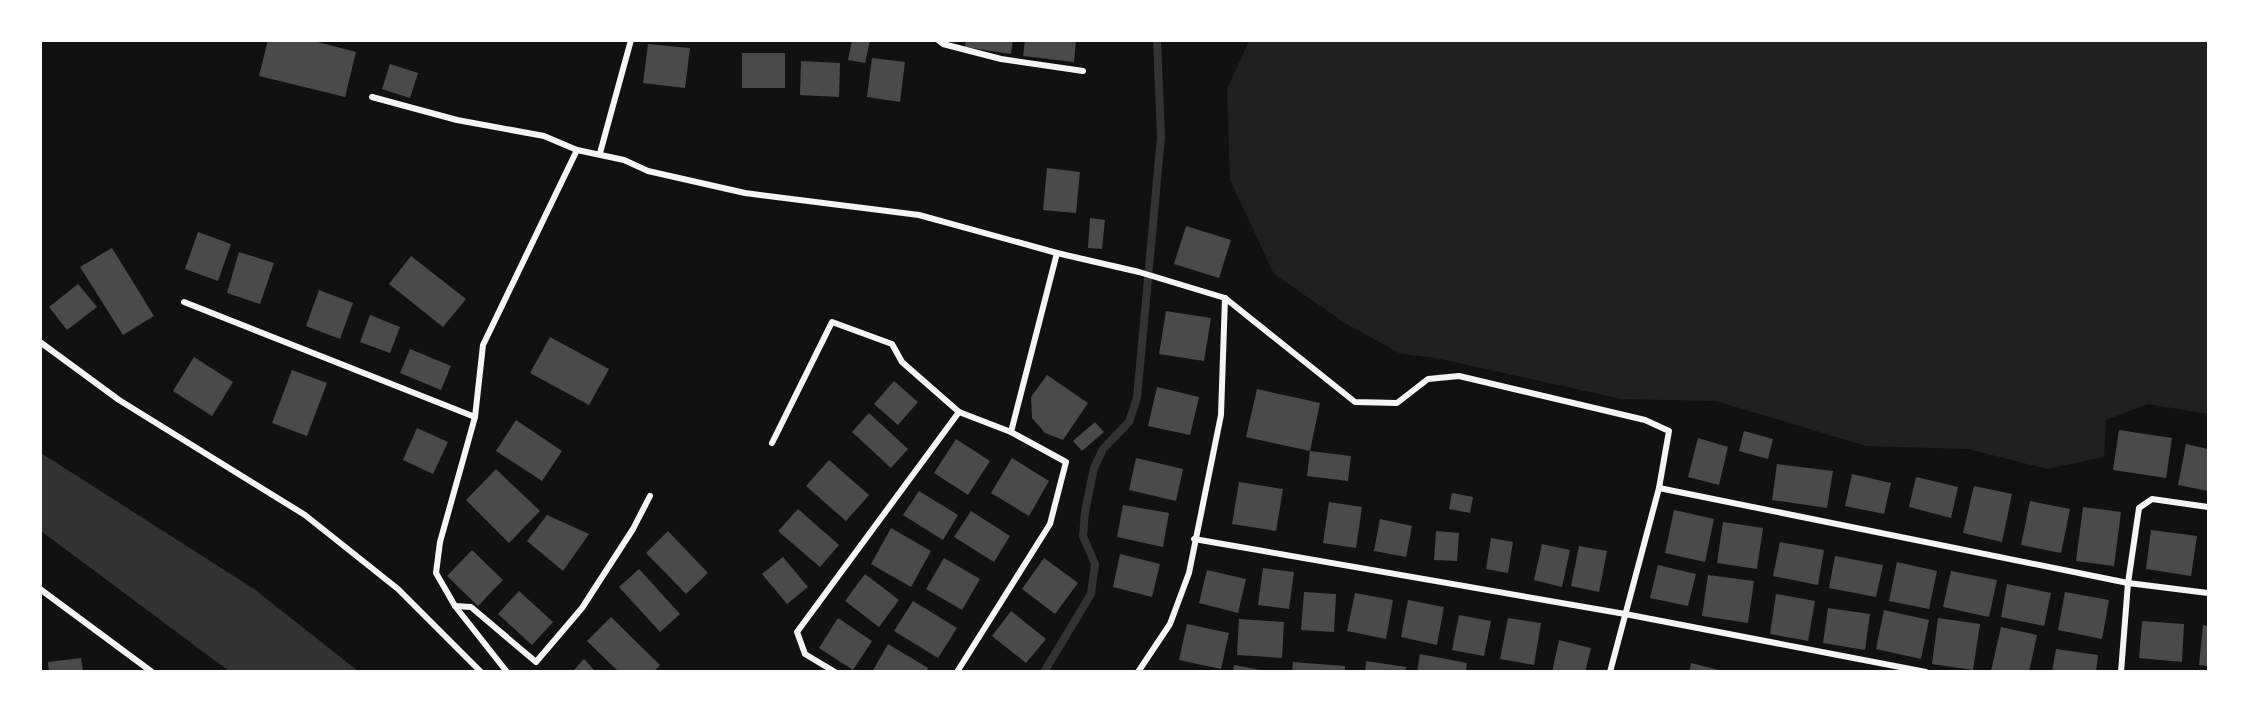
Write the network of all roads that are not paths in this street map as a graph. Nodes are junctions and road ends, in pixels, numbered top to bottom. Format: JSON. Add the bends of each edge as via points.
{"nodes":[{"id":1,"x":631,"y":40,"type":"edge"},
{"id":2,"x":942,"y":42,"type":"edge"},
{"id":3,"x":1083,"y":71,"type":"dead end"},
{"id":4,"x":372,"y":97,"type":"dead end"},
{"id":5,"x":577,"y":150,"type":"junction"},
{"id":6,"x":600,"y":153,"type":"junction"},
{"id":7,"x":1057,"y":253,"type":"junction"},
{"id":8,"x":1225,"y":298,"type":"junction"},
{"id":9,"x":184,"y":302,"type":"dead end"},
{"id":10,"x":40,"y":342,"type":"edge"},
{"id":11,"x":959,"y":412,"type":"junction"},
{"id":12,"x":475,"y":417,"type":"junction"},
{"id":13,"x":1011,"y":432,"type":"junction"},
{"id":14,"x":772,"y":443,"type":"dead end"},
{"id":15,"x":1659,"y":488,"type":"junction"},
{"id":16,"x":650,"y":496,"type":"dead end"},
{"id":17,"x":2208,"y":507,"type":"edge"},
{"id":18,"x":1194,"y":539,"type":"junction"},
{"id":19,"x":2128,"y":583,"type":"junction"},
{"id":20,"x":40,"y":589,"type":"edge"},
{"id":21,"x":2208,"y":593,"type":"edge"},
{"id":22,"x":455,"y":606,"type":"junction"},
{"id":23,"x":1625,"y":614,"type":"junction"},
{"id":24,"x":152,"y":672,"type":"edge"},
{"id":25,"x":481,"y":672,"type":"edge"},
{"id":26,"x":507,"y":672,"type":"edge"},
{"id":27,"x":835,"y":672,"type":"edge"},
{"id":28,"x":957,"y":672,"type":"edge"},
{"id":29,"x":1138,"y":672,"type":"edge"},
{"id":30,"x":1610,"y":672,"type":"edge"},
{"id":31,"x":1926,"y":672,"type":"edge"},
{"id":32,"x":2121,"y":672,"type":"edge"}],
"edges":[{"from":1,"to":6,"type":"street"},
{"from":2,"to":3,"type":"street","via":[[1001,59]]},
{"from":4,"to":5,"type":"street","via":[[457,120],[544,136]]},
{"from":5,"to":6,"type":"street"},
{"from":5,"to":12,"type":"street","via":[[483,345]]},
{"from":6,"to":7,"type":"street","via":[[648,171],[745,193],[919,215]]},
{"from":7,"to":8,"type":"street"},
{"from":7,"to":13,"type":"street"},
{"from":8,"to":15,"type":"street","via":[[1355,402],[1397,403],[1428,379],[1459,376],[1645,420],[1669,431]]},
{"from":8,"to":18,"type":"street","via":[[1221,415]]},
{"from":9,"to":12,"type":"street"},
{"from":10,"to":25,"type":"street","via":[[118,400],[305,515],[398,589]]},
{"from":11,"to":13,"type":"street"},
{"from":11,"to":14,"type":"street","via":[[902,362],[892,345],[832,322]]},
{"from":11,"to":27,"type":"street","via":[[797,632],[805,654]]},
{"from":12,"to":22,"type":"street","via":[[440,542],[436,573]]},
{"from":13,"to":28,"type":"street","via":[[1066,462],[1050,524]]},
{"from":15,"to":19,"type":"street"},
{"from":15,"to":23,"type":"street"},
{"from":16,"to":22,"type":"street","via":[[582,608],[536,662],[471,607]]},
{"from":17,"to":19,"type":"street","via":[[2152,499],[2139,508]]},
{"from":18,"to":23,"type":"street"},
{"from":18,"to":29,"type":"street","via":[[1189,573],[1170,624]]},
{"from":19,"to":21,"type":"street"},
{"from":19,"to":32,"type":"street"},
{"from":20,"to":24,"type":"street"},
{"from":22,"to":26,"type":"street"},
{"from":23,"to":30,"type":"street"},
{"from":23,"to":31,"type":"street"}]}
